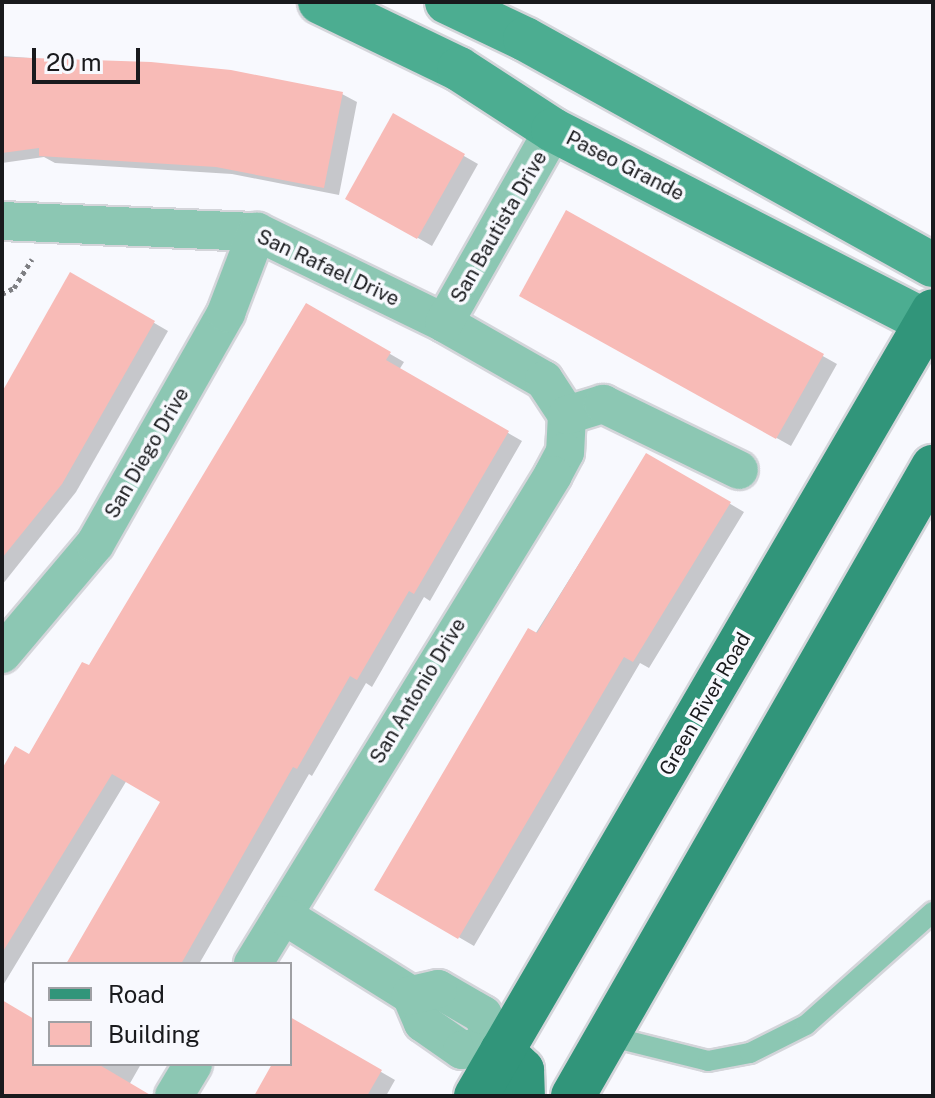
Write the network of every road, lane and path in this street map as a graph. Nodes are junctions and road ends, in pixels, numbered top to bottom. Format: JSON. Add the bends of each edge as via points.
{"nodes":[{"id":1,"x":320,"y":2,"type":"edge"},
{"id":2,"x":447,"y":2,"type":"edge"},
{"id":3,"x":553,"y":130,"type":"junction"},
{"id":4,"x":2,"y":221,"type":"edge"},
{"id":5,"x":257,"y":232,"type":"junction"},
{"id":6,"x":38,"y":250,"type":"dead end"},
{"id":7,"x":933,"y":265,"type":"edge"},
{"id":8,"x":2,"y":294,"type":"edge"},
{"id":9,"x":930,"y":319,"type":"edge"},
{"id":10,"x":444,"y":323,"type":"junction"},
{"id":11,"x":567,"y":415,"type":"junction"},
{"id":12,"x":933,"y":467,"type":"edge"},
{"id":13,"x":739,"y":470,"type":"dead end"},
{"id":14,"x":2,"y":654,"type":"edge"},
{"id":15,"x":933,"y":912,"type":"edge"},
{"id":16,"x":283,"y":915,"type":"junction"},
{"id":17,"x":254,"y":962,"type":"edge"},
{"id":18,"x":608,"y":1036,"type":"junction"},
{"id":19,"x":498,"y":1048,"type":"junction"},
{"id":20,"x":192,"y":1066,"type":"edge"},
{"id":21,"x":174,"y":1096,"type":"edge"},
{"id":22,"x":476,"y":1096,"type":"edge"},
{"id":23,"x":523,"y":1096,"type":"edge"},
{"id":24,"x":573,"y":1096,"type":"edge"}],
"edges":[{"from":1,"to":3,"type":"main road","name":"Paseo Grande","via":[[459,69]]},
{"from":2,"to":7,"type":"main road","via":[[525,39]]},
{"from":3,"to":9,"type":"main road","name":"Paseo Grande"},
{"from":3,"to":10,"type":"street","name":"San Bautista Drive"},
{"from":4,"to":5,"type":"street","name":"San Rafael Drive"},
{"from":5,"to":10,"type":"street","name":"San Rafael Drive"},
{"from":5,"to":14,"type":"street","name":"San Diego Drive","via":[[226,313],[95,544]]},
{"from":6,"to":8,"type":"path","via":[[14,288]]},
{"from":9,"to":19,"type":"main road","name":"Green River Road"},
{"from":10,"to":11,"type":"street","name":"San Rafael Drive","via":[[544,380]]},
{"from":11,"to":13,"type":"street","via":[[603,404]]},
{"from":11,"to":16,"type":"street","name":"San Antonio Drive","via":[[565,452],[553,475]]},
{"from":12,"to":18,"type":"main road"},
{"from":15,"to":18,"type":"lane","via":[[806,1025],[750,1053],[708,1061]]},
{"from":16,"to":17,"type":"street","name":"San Antonio Drive"},
{"from":16,"to":19,"type":"street","via":[[411,995],[438,989],[483,1015]]},
{"from":18,"to":24,"type":"main road"},
{"from":19,"to":22,"type":"main road","name":"Green River Road"},
{"from":19,"to":23,"type":"main road","via":[[522,1070]]},
{"from":20,"to":21,"type":"street"}]}
